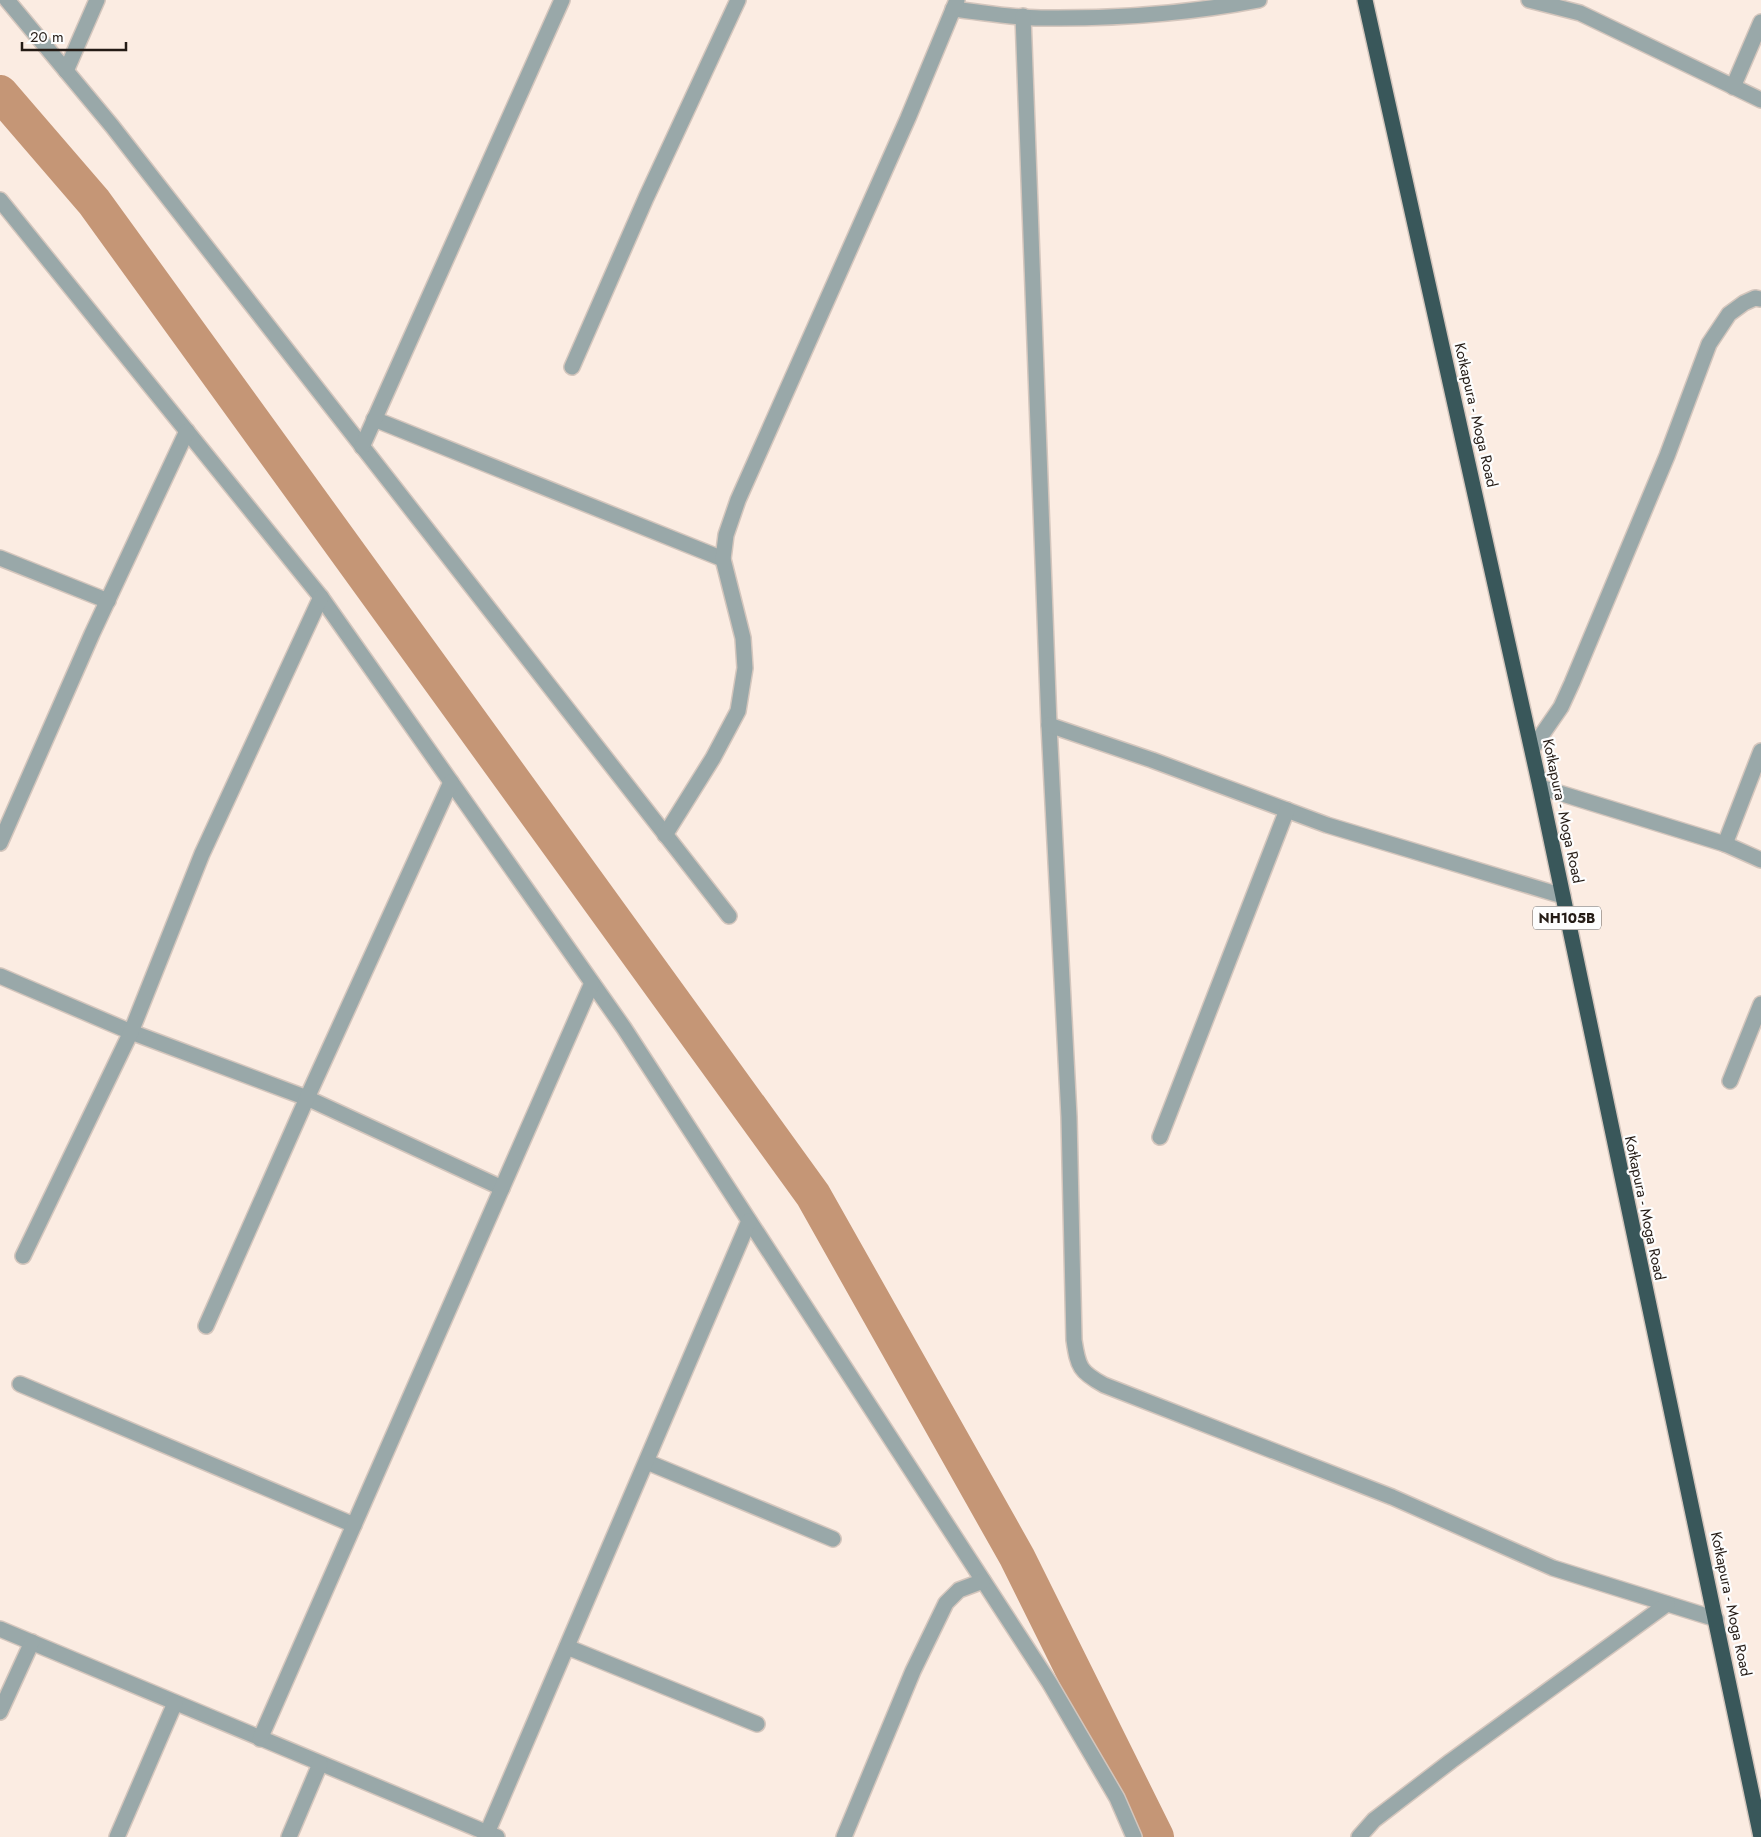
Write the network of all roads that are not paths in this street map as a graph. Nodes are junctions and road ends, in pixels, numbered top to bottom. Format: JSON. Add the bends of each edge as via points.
{"nodes":[{"id":1,"x":7,"y":0,"type":"edge"},
{"id":2,"x":97,"y":0,"type":"edge"},
{"id":3,"x":562,"y":0,"type":"edge"},
{"id":4,"x":738,"y":0,"type":"edge"},
{"id":5,"x":1259,"y":0,"type":"edge"},
{"id":6,"x":1365,"y":0,"type":"edge"},
{"id":7,"x":1529,"y":0,"type":"edge"},
{"id":8,"x":955,"y":5,"type":"edge"},
{"id":9,"x":1582,"y":7,"type":"edge"},
{"id":10,"x":1023,"y":16,"type":"junction"},
{"id":11,"x":1761,"y":22,"type":"edge"},
{"id":12,"x":66,"y":71,"type":"junction"},
{"id":13,"x":1734,"y":87,"type":"junction"},
{"id":14,"x":1761,"y":100,"type":"edge"},
{"id":15,"x":0,"y":200,"type":"edge"},
{"id":16,"x":1761,"y":299,"type":"edge"},
{"id":17,"x":572,"y":367,"type":"dead end"},
{"id":18,"x":374,"y":419,"type":"junction"},
{"id":19,"x":187,"y":431,"type":"junction"},
{"id":20,"x":362,"y":447,"type":"junction"},
{"id":21,"x":0,"y":558,"type":"edge"},
{"id":22,"x":723,"y":559,"type":"junction"},
{"id":23,"x":321,"y":597,"type":"junction"},
{"id":24,"x":108,"y":601,"type":"junction"},
{"id":25,"x":1049,"y":725,"type":"junction"},
{"id":26,"x":1532,"y":749,"type":"junction"},
{"id":27,"x":1761,"y":751,"type":"edge"},
{"id":28,"x":451,"y":782,"type":"junction"},
{"id":29,"x":1540,"y":787,"type":"junction"},
{"id":30,"x":1287,"y":810,"type":"junction"},
{"id":31,"x":665,"y":835,"type":"junction"},
{"id":32,"x":0,"y":843,"type":"edge"},
{"id":33,"x":1724,"y":844,"type":"junction"},
{"id":34,"x":1761,"y":860,"type":"edge"},
{"id":35,"x":1563,"y":896,"type":"junction"},
{"id":36,"x":729,"y":916,"type":"dead end"},
{"id":37,"x":0,"y":976,"type":"edge"},
{"id":38,"x":592,"y":983,"type":"junction"},
{"id":39,"x":1761,"y":1004,"type":"edge"},
{"id":40,"x":131,"y":1032,"type":"junction"},
{"id":41,"x":1730,"y":1081,"type":"dead end"},
{"id":42,"x":307,"y":1098,"type":"junction"},
{"id":43,"x":1160,"y":1137,"type":"dead end"},
{"id":44,"x":502,"y":1188,"type":"junction"},
{"id":45,"x":749,"y":1221,"type":"junction"},
{"id":46,"x":23,"y":1256,"type":"dead end"},
{"id":47,"x":206,"y":1326,"type":"dead end"},
{"id":48,"x":20,"y":1384,"type":"dead end"},
{"id":49,"x":647,"y":1462,"type":"junction"},
{"id":50,"x":354,"y":1525,"type":"junction"},
{"id":51,"x":833,"y":1539,"type":"dead end"},
{"id":52,"x":983,"y":1581,"type":"junction"},
{"id":53,"x":1667,"y":1604,"type":"junction"},
{"id":54,"x":1716,"y":1619,"type":"junction"},
{"id":55,"x":0,"y":1629,"type":"edge"},
{"id":56,"x":32,"y":1642,"type":"junction"},
{"id":57,"x":567,"y":1647,"type":"junction"},
{"id":58,"x":175,"y":1703,"type":"junction"},
{"id":59,"x":0,"y":1712,"type":"edge"},
{"id":60,"x":756,"y":1724,"type":"dead end"},
{"id":61,"x":260,"y":1739,"type":"junction"},
{"id":62,"x":320,"y":1764,"type":"junction"},
{"id":63,"x":492,"y":1835,"type":"edge"},
{"id":64,"x":117,"y":1837,"type":"edge"},
{"id":65,"x":289,"y":1837,"type":"edge"},
{"id":66,"x":844,"y":1837,"type":"edge"},
{"id":67,"x":1134,"y":1837,"type":"edge"},
{"id":68,"x":1360,"y":1837,"type":"edge"},
{"id":69,"x":1761,"y":1837,"type":"edge"}],
"edges":[{"from":1,"to":12,"type":"street"},
{"from":2,"to":12,"type":"street"},
{"from":3,"to":18,"type":"street"},
{"from":4,"to":17,"type":"street"},
{"from":5,"to":10,"type":"street","via":[[1208,10],[1163,14]]},
{"from":6,"to":26,"type":"highway","name":"Kotkapura - Moga Road","number":"NH105B"},
{"from":7,"to":9,"type":"street"},
{"from":8,"to":10,"type":"street"},
{"from":8,"to":22,"type":"street","via":[[738,500],[726,536]]},
{"from":9,"to":13,"type":"street"},
{"from":10,"to":25,"type":"street"},
{"from":11,"to":13,"type":"street"},
{"from":12,"to":20,"type":"street"},
{"from":13,"to":14,"type":"street"},
{"from":15,"to":19,"type":"street"},
{"from":16,"to":26,"type":"street","via":[[1755,298],[1728,314],[1709,344],[1667,456],[1572,684],[1561,707]]},
{"from":18,"to":20,"type":"street"},
{"from":18,"to":22,"type":"street"},
{"from":19,"to":23,"type":"street"},
{"from":19,"to":24,"type":"street"},
{"from":20,"to":31,"type":"street"},
{"from":21,"to":24,"type":"street"},
{"from":22,"to":31,"type":"street","via":[[743,638],[745,668],[738,711]]},
{"from":23,"to":28,"type":"street"},
{"from":23,"to":40,"type":"street","via":[[202,854]]},
{"from":24,"to":32,"type":"street"},
{"from":25,"to":30,"type":"street"},
{"from":25,"to":53,"type":"street","via":[[1069,1117],[1074,1340],[1077,1362],[1086,1376],[1392,1497],[1553,1568]]},
{"from":26,"to":29,"type":"highway","name":"Kotkapura - Moga Road","number":"NH105B"},
{"from":27,"to":33,"type":"street"},
{"from":28,"to":38,"type":"street"},
{"from":28,"to":42,"type":"street"},
{"from":29,"to":33,"type":"street"},
{"from":29,"to":35,"type":"highway","name":"Kotkapura - Moga Road","number":"NH105B"},
{"from":30,"to":35,"type":"street"},
{"from":30,"to":43,"type":"street"},
{"from":31,"to":36,"type":"street"},
{"from":33,"to":34,"type":"street"},
{"from":35,"to":54,"type":"highway","name":"Kotkapura - Moga Road","number":"NH105B"},
{"from":37,"to":40,"type":"street"},
{"from":38,"to":44,"type":"street"},
{"from":38,"to":45,"type":"street"},
{"from":39,"to":41,"type":"street"},
{"from":40,"to":42,"type":"street"},
{"from":40,"to":46,"type":"street"},
{"from":42,"to":44,"type":"street"},
{"from":42,"to":47,"type":"street"},
{"from":44,"to":50,"type":"street"},
{"from":45,"to":49,"type":"street"},
{"from":45,"to":52,"type":"street"},
{"from":48,"to":50,"type":"street"},
{"from":49,"to":51,"type":"street"},
{"from":49,"to":57,"type":"street"},
{"from":50,"to":61,"type":"street"},
{"from":52,"to":66,"type":"street","via":[[959,1590],[946,1603],[913,1671]]},
{"from":52,"to":67,"type":"street","via":[[1098,1765]]},
{"from":53,"to":54,"type":"street"},
{"from":53,"to":68,"type":"street","via":[[1451,1761],[1374,1820]]},
{"from":54,"to":69,"type":"highway","name":"Kotkapura - Moga Road","number":"NH105B"},
{"from":55,"to":56,"type":"street"},
{"from":56,"to":58,"type":"street"},
{"from":56,"to":59,"type":"street"},
{"from":57,"to":60,"type":"street"},
{"from":57,"to":63,"type":"street"},
{"from":58,"to":61,"type":"street"},
{"from":58,"to":64,"type":"street"},
{"from":61,"to":62,"type":"street"},
{"from":62,"to":63,"type":"street"},
{"from":62,"to":65,"type":"street"}]}
